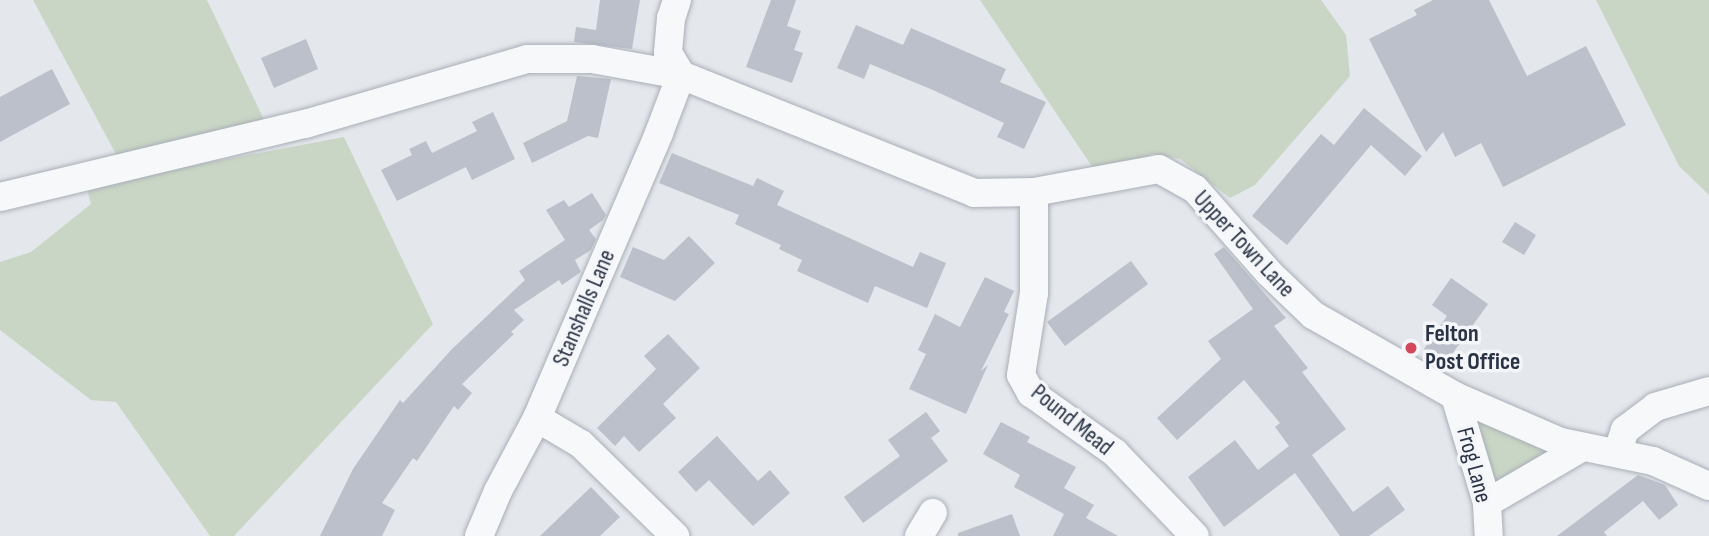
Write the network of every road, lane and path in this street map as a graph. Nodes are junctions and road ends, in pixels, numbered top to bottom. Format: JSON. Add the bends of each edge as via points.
{"nodes":[{"id":1,"x":677,"y":0,"type":"edge"},
{"id":2,"x":681,"y":75,"type":"junction"},
{"id":3,"x":1034,"y":192,"type":"junction"},
{"id":4,"x":0,"y":197,"type":"edge"},
{"id":5,"x":1709,"y":391,"type":"edge"},
{"id":6,"x":1455,"y":396,"type":"junction"},
{"id":7,"x":537,"y":418,"type":"junction"},
{"id":8,"x":1581,"y":448,"type":"junction"},
{"id":9,"x":1618,"y":451,"type":"junction"},
{"id":10,"x":1709,"y":486,"type":"edge"},
{"id":11,"x":1487,"y":503,"type":"junction"},
{"id":12,"x":480,"y":536,"type":"edge"},
{"id":13,"x":675,"y":536,"type":"edge"},
{"id":14,"x":1195,"y":536,"type":"edge"},
{"id":15,"x":1489,"y":536,"type":"edge"}],
"edges":[{"from":1,"to":2,"type":"street","via":[[668,53]]},
{"from":2,"to":3,"type":"street","name":"Upper Town Lane","via":[[974,193]]},
{"from":2,"to":4,"type":"street","name":"Upper Town Lane","via":[[592,60],[527,59],[305,124]]},
{"from":2,"to":7,"type":"street","name":"Stanshalls Lane"},
{"from":3,"to":6,"type":"street","name":"Upper Town Lane","via":[[1159,169],[1195,189],[1269,274],[1313,315]]},
{"from":3,"to":14,"type":"street","name":"Pound Mead","via":[[1034,293],[1021,375],[1031,393],[1115,453]]},
{"from":5,"to":9,"type":"street","via":[[1655,407],[1625,430]]},
{"from":6,"to":8,"type":"street","name":"Upper Town Lane"},
{"from":6,"to":11,"type":"street","name":"Frog Lane"},
{"from":7,"to":12,"type":"street","name":"Stanshalls Lane"},
{"from":7,"to":13,"type":"street","via":[[581,444]]},
{"from":8,"to":9,"type":"street","name":"Upper Town Lane"},
{"from":8,"to":11,"type":"street"},
{"from":9,"to":10,"type":"street","name":"Upper Town Lane"},
{"from":11,"to":15,"type":"street","name":"Frog Lane"}]}
